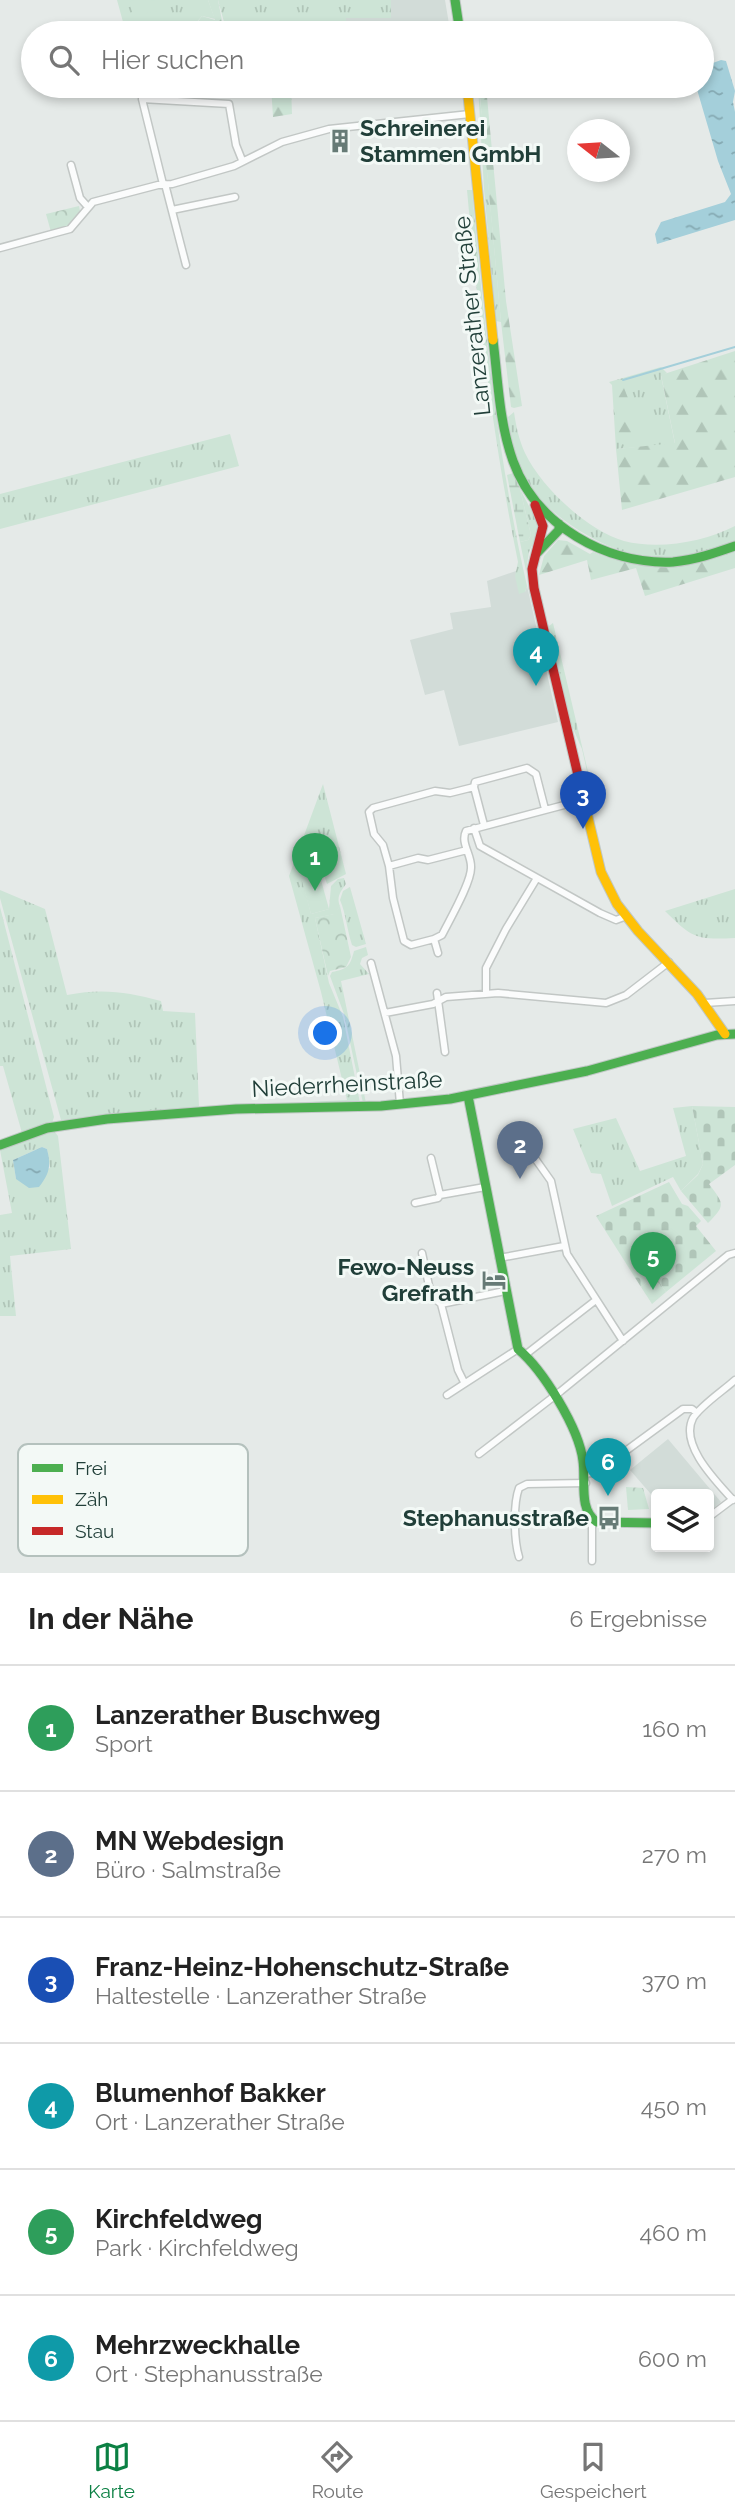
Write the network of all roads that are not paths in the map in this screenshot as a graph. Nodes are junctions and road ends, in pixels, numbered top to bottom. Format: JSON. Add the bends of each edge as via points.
{"nodes":[{"id":1,"x":455,"y":0,"type":"edge"},
{"id":2,"x":458,"y":21,"type":"edge"},
{"id":3,"x":468,"y":98,"type":"edge"},
{"id":4,"x":470,"y":114,"type":"junction"},
{"id":5,"x":242,"y":160,"type":"junction"},
{"id":6,"x":71,"y":165,"type":"dead end"},
{"id":7,"x":164,"y":184,"type":"junction"},
{"id":8,"x":235,"y":197,"type":"dead end"},
{"id":9,"x":88,"y":207,"type":"junction"},
{"id":10,"x":172,"y":210,"type":"junction"},
{"id":11,"x":0,"y":248,"type":"edge"},
{"id":12,"x":186,"y":265,"type":"dead end"},
{"id":13,"x":527,"y":489,"type":"junction"},
{"id":14,"x":559,"y":524,"type":"junction"},
{"id":15,"x":540,"y":538,"type":"junction"},
{"id":16,"x":735,"y":546,"type":"edge"},
{"id":17,"x":536,"y":554,"type":"junction"},
{"id":18,"x":474,"y":787,"type":"junction"},
{"id":19,"x":583,"y":800,"type":"junction"},
{"id":20,"x":545,"y":809,"type":"junction"},
{"id":21,"x":484,"y":825,"type":"junction"},
{"id":22,"x":474,"y":828,"type":"junction"},
{"id":23,"x":467,"y":850,"type":"junction"},
{"id":24,"x":389,"y":866,"type":"junction"},
{"id":25,"x":537,"y":878,"type":"junction"},
{"id":26,"x":624,"y":917,"type":"junction"},
{"id":27,"x":434,"y":940,"type":"junction"},
{"id":28,"x":438,"y":953,"type":"dead end"},
{"id":29,"x":669,"y":962,"type":"junction"},
{"id":30,"x":371,"y":963,"type":"dead end"},
{"id":31,"x":437,"y":993,"type":"dead end"},
{"id":32,"x":486,"y":993,"type":"junction"},
{"id":33,"x":735,"y":1001,"type":"edge"},
{"id":34,"x":439,"y":1002,"type":"junction"},
{"id":35,"x":705,"y":1003,"type":"junction"},
{"id":36,"x":385,"y":1013,"type":"junction"},
{"id":37,"x":730,"y":1034,"type":"edge"},
{"id":38,"x":445,"y":1052,"type":"dead end"},
{"id":39,"x":468,"y":1096,"type":"junction"},
{"id":40,"x":400,"y":1104,"type":"junction"},
{"id":41,"x":527,"y":1142,"type":"dead end"},
{"id":42,"x":0,"y":1145,"type":"edge"},
{"id":43,"x":431,"y":1157,"type":"dead end"},
{"id":44,"x":485,"y":1187,"type":"junction"},
{"id":45,"x":440,"y":1195,"type":"junction"},
{"id":46,"x":415,"y":1203,"type":"dead end"},
{"id":47,"x":564,"y":1246,"type":"junction"},
{"id":48,"x":422,"y":1253,"type":"dead end"},
{"id":49,"x":735,"y":1253,"type":"edge"},
{"id":50,"x":499,"y":1258,"type":"junction"},
{"id":51,"x":505,"y":1291,"type":"junction"},
{"id":52,"x":596,"y":1300,"type":"junction"},
{"id":53,"x":441,"y":1304,"type":"junction"},
{"id":54,"x":623,"y":1341,"type":"junction"},
{"id":55,"x":521,"y":1352,"type":"junction"},
{"id":56,"x":735,"y":1380,"type":"edge"},
{"id":57,"x":464,"y":1382,"type":"junction"},
{"id":58,"x":447,"y":1395,"type":"dead end"},
{"id":59,"x":555,"y":1397,"type":"junction"},
{"id":60,"x":698,"y":1413,"type":"junction"},
{"id":61,"x":479,"y":1454,"type":"dead end"},
{"id":62,"x":585,"y":1479,"type":"junction"},
{"id":63,"x":734,"y":1499,"type":"edge"},
{"id":64,"x":714,"y":1513,"type":"edge"},
{"id":65,"x":592,"y":1521,"type":"junction"},
{"id":66,"x":651,"y":1523,"type":"edge"},
{"id":67,"x":519,"y":1557,"type":"dead end"},
{"id":68,"x":592,"y":1561,"type":"dead end"}],
"edges":[{"from":1,"to":2,"type":"main road"},
{"from":3,"to":4,"type":"main road","name":"Lanzerather Straße"},
{"from":4,"to":5,"type":"street","via":[[320,130]]},
{"from":4,"to":13,"type":"main road","name":"Lanzerather Straße","via":[[501,413],[510,454]]},
{"from":5,"to":7,"type":"street"},
{"from":5,"to":7,"type":"street","via":[[229,104],[142,99]]},
{"from":6,"to":9,"type":"street","via":[[79,198]]},
{"from":7,"to":9,"type":"street"},
{"from":7,"to":10,"type":"street"},
{"from":8,"to":10,"type":"street"},
{"from":9,"to":11,"type":"street","via":[[70,229]]},
{"from":10,"to":12,"type":"street"},
{"from":13,"to":14,"type":"main road","name":"Lanzerather Straße"},
{"from":13,"to":15,"type":"main road","via":[[542,521]]},
{"from":14,"to":15,"type":"main road"},
{"from":14,"to":16,"type":"main road","name":"Lanzerather Straße","via":[[595,547],[645,562],[687,562]]},
{"from":14,"to":17,"type":"main road","via":[[559,530]]},
{"from":15,"to":17,"type":"main road"},
{"from":17,"to":19,"type":"main road","via":[[534,588]]},
{"from":18,"to":20,"type":"street","via":[[477,781],[531,769]]},
{"from":18,"to":21,"type":"street"},
{"from":18,"to":24,"type":"street","via":[[450,793],[435,791],[370,810],[374,834],[382,842]]},
{"from":19,"to":20,"type":"street"},
{"from":19,"to":26,"type":"main road","via":[[601,872]]},
{"from":20,"to":21,"type":"street"},
{"from":21,"to":22,"type":"street"},
{"from":22,"to":23,"type":"street","via":[[464,833]]},
{"from":22,"to":25,"type":"street","via":[[480,846]]},
{"from":23,"to":24,"type":"street"},
{"from":23,"to":27,"type":"street","via":[[468,879],[442,934]]},
{"from":24,"to":27,"type":"street","via":[[404,942],[411,946]]},
{"from":25,"to":26,"type":"street","via":[[614,920]]},
{"from":25,"to":32,"type":"street","via":[[486,968]]},
{"from":26,"to":29,"type":"main road"},
{"from":27,"to":28,"type":"street"},
{"from":29,"to":32,"type":"street","via":[[626,995],[606,1003]]},
{"from":29,"to":35,"type":"main road"},
{"from":30,"to":36,"type":"street"},
{"from":31,"to":34,"type":"street"},
{"from":32,"to":34,"type":"street","via":[[446,997]]},
{"from":33,"to":35,"type":"street"},
{"from":34,"to":36,"type":"street"},
{"from":34,"to":38,"type":"street"},
{"from":35,"to":37,"type":"main road"},
{"from":36,"to":40,"type":"street","via":[[396,1056]]},
{"from":37,"to":39,"type":"main road","name":"Niederrheinstraße","via":[[587,1072]]},
{"from":39,"to":40,"type":"main road","name":"Niederrheinstraße"},
{"from":39,"to":44,"type":"main road"},
{"from":40,"to":42,"type":"main road","name":"Niederrheinstraße","via":[[107,1119],[47,1128]]},
{"from":41,"to":47,"type":"street","via":[[551,1181]]},
{"from":43,"to":45,"type":"street"},
{"from":44,"to":45,"type":"street"},
{"from":44,"to":50,"type":"main road"},
{"from":45,"to":46,"type":"street"},
{"from":47,"to":50,"type":"street"},
{"from":47,"to":52,"type":"street"},
{"from":48,"to":53,"type":"street","via":[[431,1295]]},
{"from":49,"to":54,"type":"street"},
{"from":50,"to":51,"type":"main road"},
{"from":51,"to":53,"type":"street"},
{"from":51,"to":55,"type":"main road"},
{"from":52,"to":54,"type":"street"},
{"from":52,"to":55,"type":"street"},
{"from":53,"to":57,"type":"street"},
{"from":54,"to":59,"type":"street"},
{"from":55,"to":57,"type":"street"},
{"from":55,"to":59,"type":"main road"},
{"from":56,"to":60,"type":"street"},
{"from":57,"to":58,"type":"street"},
{"from":59,"to":61,"type":"street"},
{"from":59,"to":62,"type":"main road","via":[[575,1431]]},
{"from":60,"to":62,"type":"street","via":[[683,1409]]},
{"from":60,"to":63,"type":"street","via":[[691,1425],[695,1450],[705,1469]]},
{"from":62,"to":65,"type":"main road","via":[[586,1510]]},
{"from":62,"to":67,"type":"street","via":[[519,1488]]},
{"from":63,"to":64,"type":"street"},
{"from":65,"to":66,"type":"main road"},
{"from":65,"to":68,"type":"street"}]}
